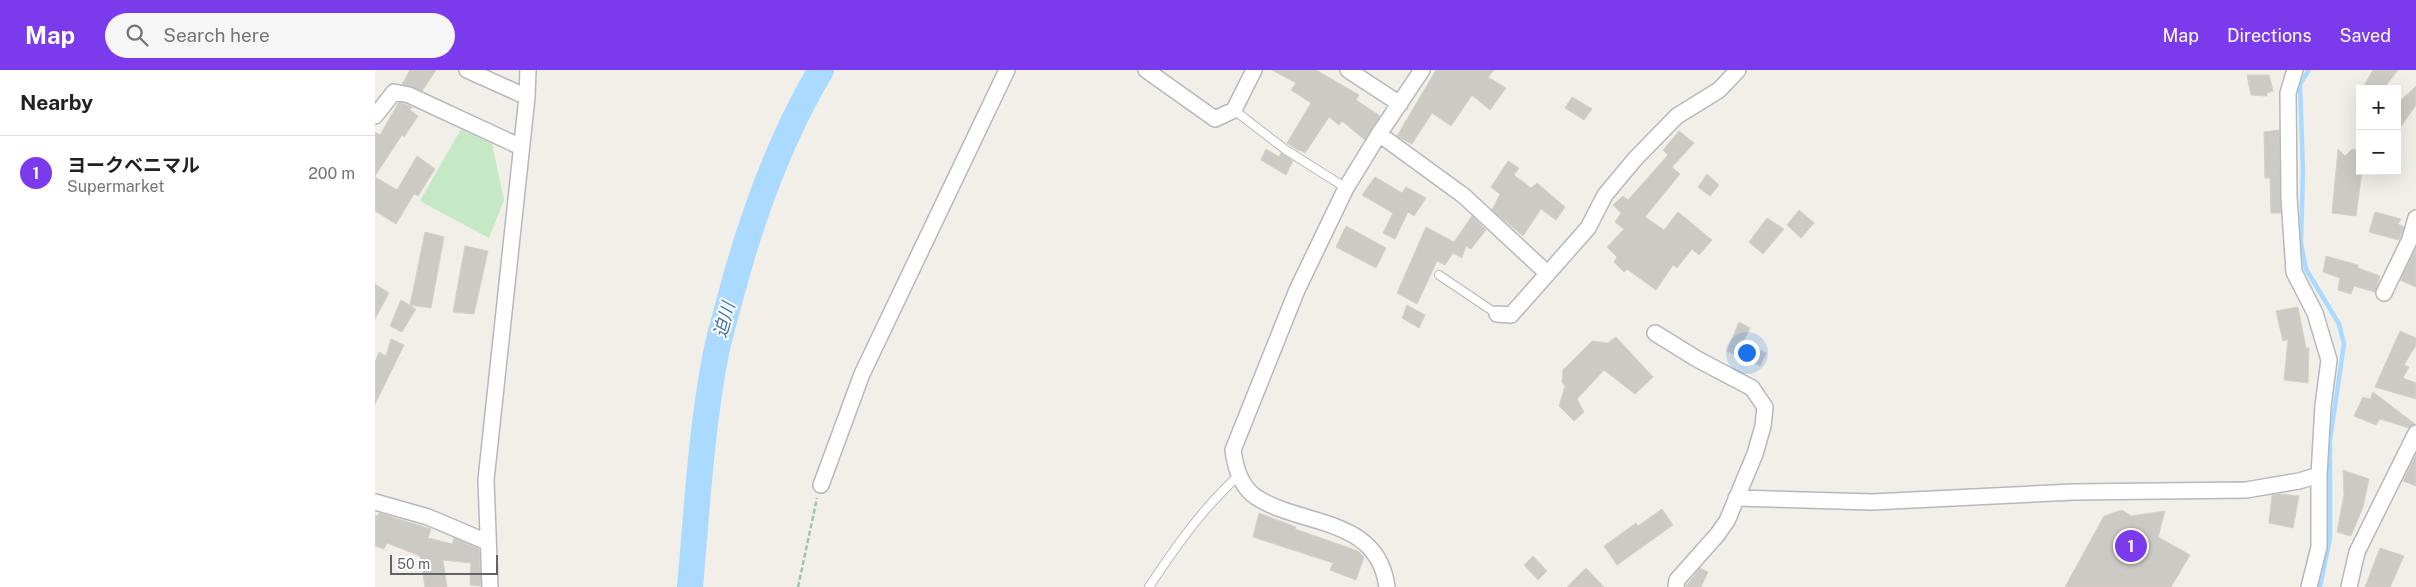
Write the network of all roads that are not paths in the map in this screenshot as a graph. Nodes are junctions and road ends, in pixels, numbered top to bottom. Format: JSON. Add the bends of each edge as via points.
{"nodes":[{"id":1,"x":467,"y":70,"type":"edge"},
{"id":2,"x":528,"y":70,"type":"edge"},
{"id":3,"x":1007,"y":70,"type":"edge"},
{"id":4,"x":1146,"y":70,"type":"edge"},
{"id":5,"x":1254,"y":70,"type":"edge"},
{"id":6,"x":1348,"y":70,"type":"edge"},
{"id":7,"x":1422,"y":70,"type":"edge"},
{"id":8,"x":1738,"y":70,"type":"edge"},
{"id":9,"x":2295,"y":70,"type":"edge"},
{"id":10,"x":527,"y":97,"type":"junction"},
{"id":11,"x":1400,"y":104,"type":"junction"},
{"id":12,"x":1234,"y":110,"type":"junction"},
{"id":13,"x":375,"y":116,"type":"edge"},
{"id":14,"x":1379,"y":134,"type":"junction"},
{"id":15,"x":521,"y":147,"type":"junction"},
{"id":16,"x":1346,"y":188,"type":"junction"},
{"id":17,"x":2416,"y":218,"type":"edge"},
{"id":18,"x":2413,"y":240,"type":"edge"},
{"id":19,"x":1547,"y":272,"type":"junction"},
{"id":20,"x":1439,"y":275,"type":"dead end"},
{"id":21,"x":2384,"y":293,"type":"dead end"},
{"id":22,"x":1497,"y":314,"type":"joint"},
{"id":23,"x":1655,"y":333,"type":"dead end"},
{"id":24,"x":2416,"y":432,"type":"edge"},
{"id":25,"x":1239,"y":475,"type":"junction"},
{"id":26,"x":2319,"y":475,"type":"junction"},
{"id":27,"x":821,"y":485,"type":"road end"},
{"id":28,"x":1736,"y":498,"type":"junction"},
{"id":29,"x":375,"y":502,"type":"edge"},
{"id":30,"x":487,"y":542,"type":"junction"},
{"id":31,"x":490,"y":587,"type":"edge"},
{"id":32,"x":1149,"y":587,"type":"edge"},
{"id":33,"x":1387,"y":587,"type":"edge"},
{"id":34,"x":1676,"y":587,"type":"edge"},
{"id":35,"x":2309,"y":587,"type":"edge"},
{"id":36,"x":2349,"y":587,"type":"edge"}],
"edges":[{"from":1,"to":10,"type":"street"},
{"from":2,"to":10,"type":"street"},
{"from":3,"to":27,"type":"street","via":[[862,374]]},
{"from":4,"to":12,"type":"street","via":[[1215,118]]},
{"from":5,"to":12,"type":"street"},
{"from":6,"to":11,"type":"street"},
{"from":7,"to":11,"type":"street"},
{"from":8,"to":19,"type":"street","via":[[1719,90],[1677,116],[1641,152],[1605,195],[1588,228]]},
{"from":9,"to":26,"type":"street","via":[[2288,93],[2294,272],[2315,313],[2329,360]]},
{"from":10,"to":15,"type":"street"},
{"from":11,"to":14,"type":"street"},
{"from":12,"to":16,"type":"lane","via":[[1286,150]]},
{"from":13,"to":15,"type":"street","via":[[394,92],[409,94]]},
{"from":14,"to":16,"type":"street"},
{"from":14,"to":19,"type":"street","via":[[1464,196]]},
{"from":15,"to":30,"type":"street","via":[[486,480]]},
{"from":16,"to":25,"type":"street","via":[[1297,290],[1238,434],[1233,450]]},
{"from":17,"to":18,"type":"street"},
{"from":18,"to":21,"type":"street"},
{"from":19,"to":22,"type":"street","via":[[1511,315]]},
{"from":20,"to":22,"type":"lane"},
{"from":23,"to":28,"type":"street","via":[[1752,388],[1765,407],[1755,454]]},
{"from":24,"to":36,"type":"street","via":[[2357,552]]},
{"from":25,"to":32,"type":"lane","via":[[1189,529]]},
{"from":25,"to":33,"type":"street","via":[[1255,497],[1340,527],[1361,540],[1377,555]]},
{"from":26,"to":28,"type":"street","via":[[2247,490],[2073,492],[1872,502]]},
{"from":26,"to":35,"type":"street","via":[[2319,547]]},
{"from":28,"to":34,"type":"street","via":[[1727,521],[1677,580]]},
{"from":29,"to":30,"type":"street","via":[[428,517]]},
{"from":30,"to":31,"type":"street"}]}
